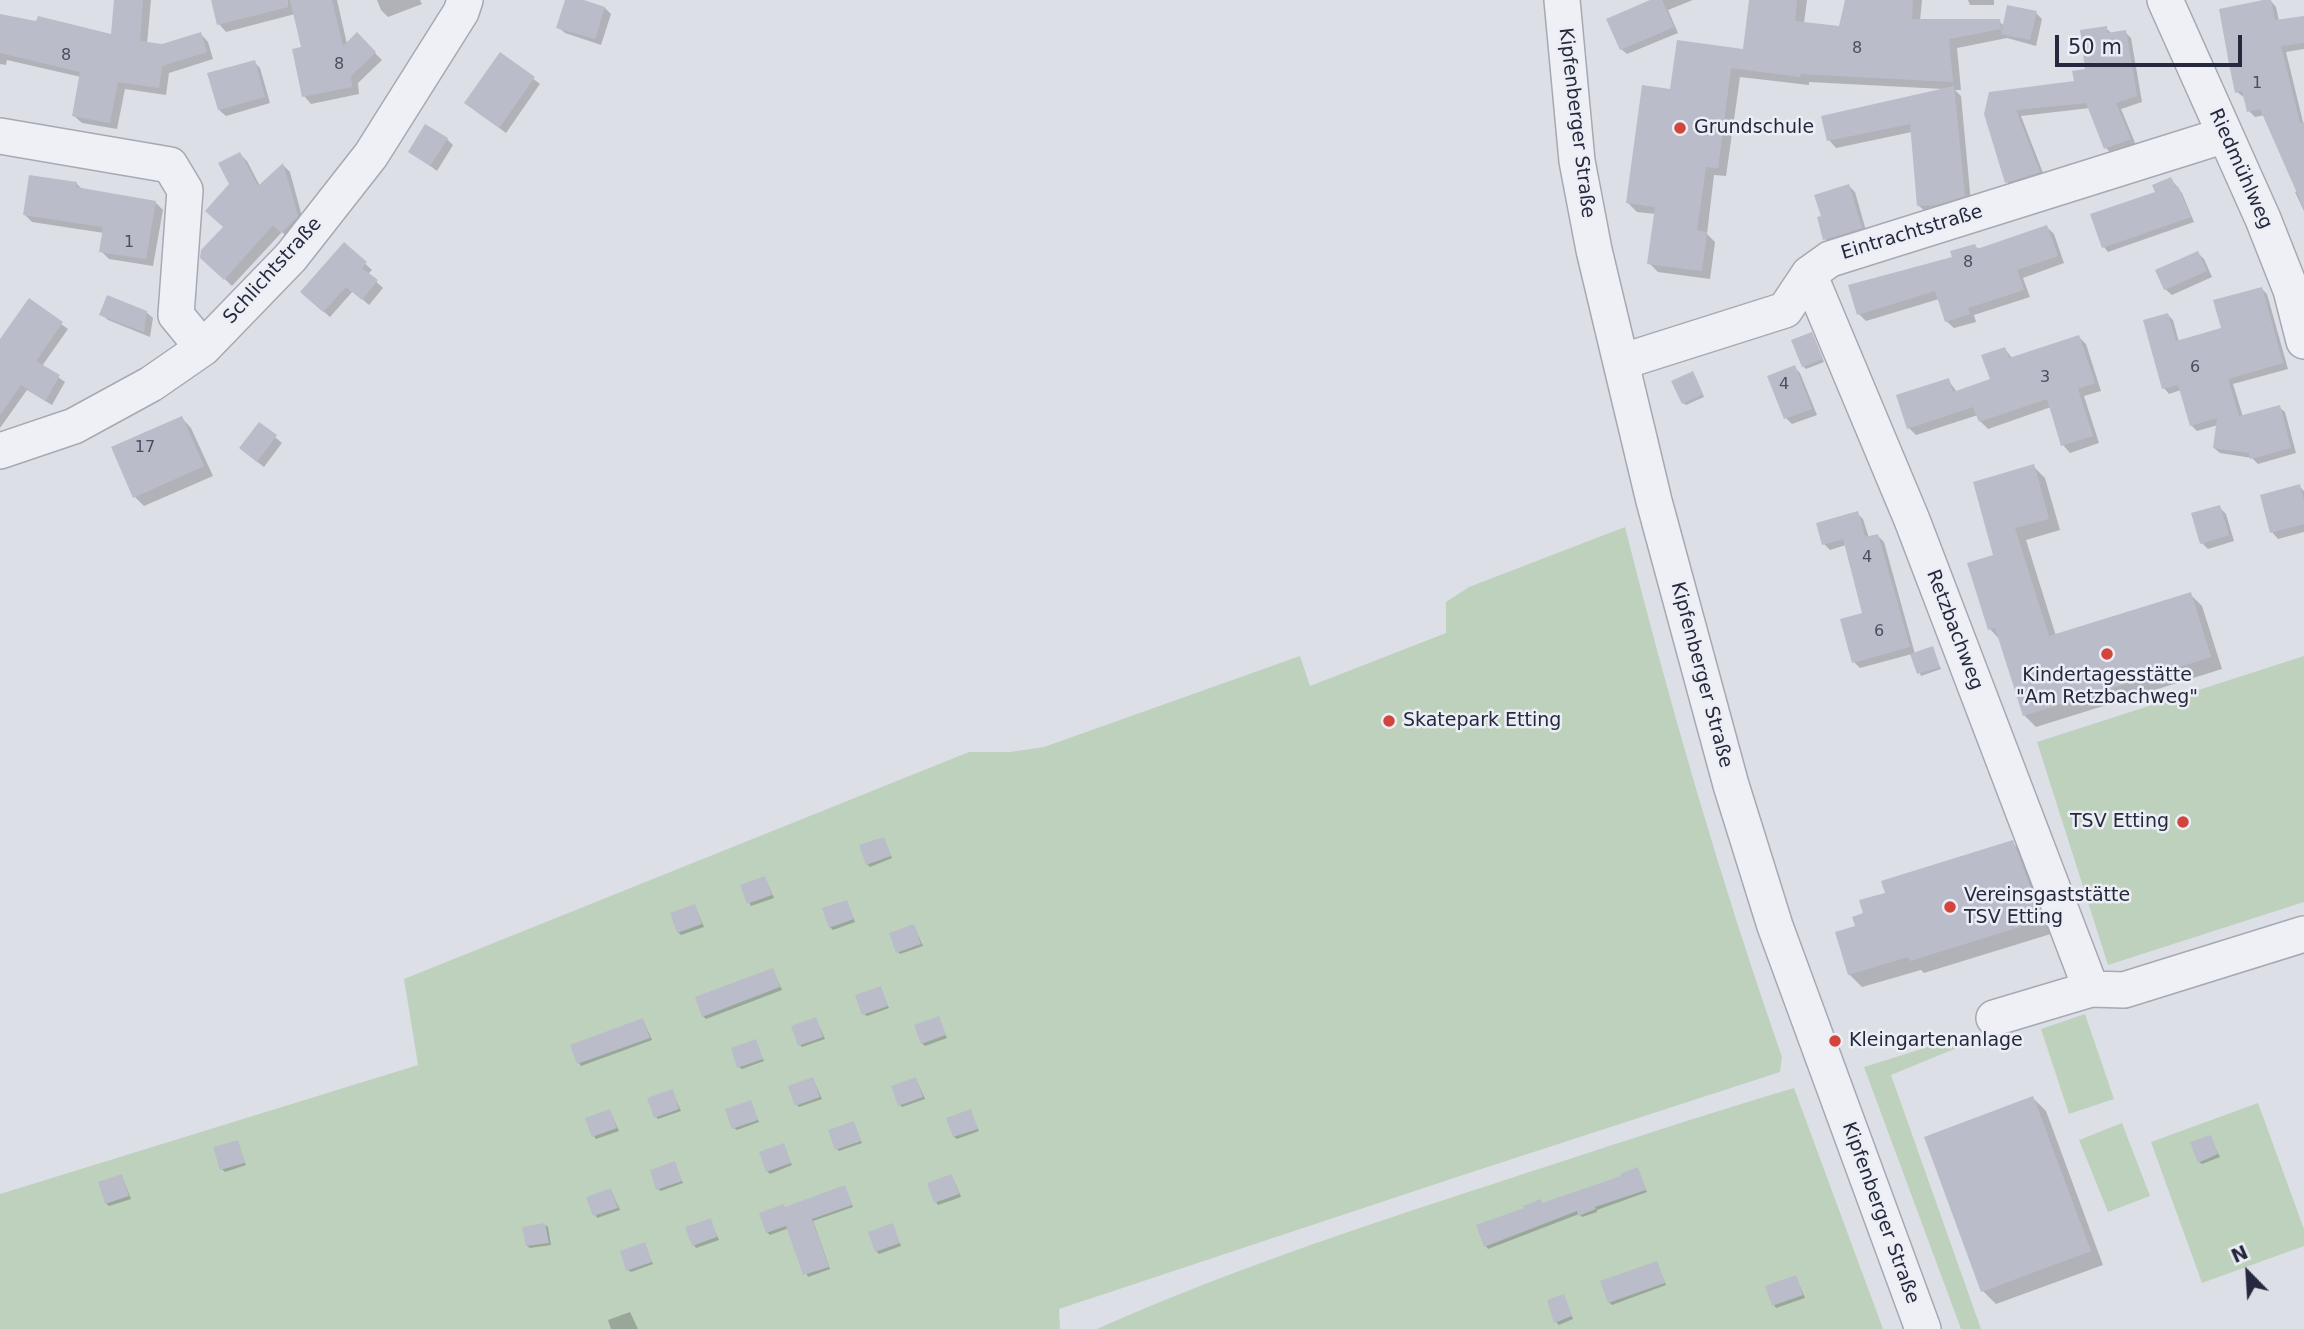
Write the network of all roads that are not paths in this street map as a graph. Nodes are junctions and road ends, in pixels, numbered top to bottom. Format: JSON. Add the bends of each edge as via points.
{"nodes":[{"id":1,"x":465,"y":0,"type":"edge"},
{"id":2,"x":1562,"y":0,"type":"edge"},
{"id":3,"x":2165,"y":0,"type":"edge"},
{"id":4,"x":2225,"y":135,"type":"junction"},
{"id":5,"x":0,"y":136,"type":"edge"},
{"id":6,"x":1809,"y":274,"type":"junction"},
{"id":7,"x":2304,"y":341,"type":"edge"},
{"id":8,"x":203,"y":348,"type":"junction"},
{"id":9,"x":1621,"y":362,"type":"junction"},
{"id":10,"x":0,"y":451,"type":"edge"},
{"id":11,"x":2304,"y":934,"type":"edge"},
{"id":12,"x":2091,"y":989,"type":"junction"},
{"id":13,"x":1994,"y":1018,"type":"dead end"},
{"id":14,"x":1923,"y":1329,"type":"edge"}],
"edges":[{"from":1,"to":8,"type":"street","name":"Schlichtstraße","via":[[371,155],[291,257]]},
{"from":2,"to":9,"type":"street","name":"Kipfenberger Straße","via":[[1577,161]]},
{"from":3,"to":4,"type":"street","name":"Riedmühlweg"},
{"from":4,"to":6,"type":"street","name":"Eintrachtstraße","via":[[1829,259]]},
{"from":4,"to":7,"type":"street","name":"Riedmühlweg","via":[[2291,290]]},
{"from":5,"to":8,"type":"street","via":[[170,165],[185,190],[176,316]]},
{"from":6,"to":9,"type":"street","name":"Eintrachtstraße","via":[[1785,310]]},
{"from":6,"to":12,"type":"street","name":"Retzbachweg","via":[[1912,520]]},
{"from":8,"to":10,"type":"street","name":"Schlichtstraße","via":[[151,384],[74,426]]},
{"from":9,"to":14,"type":"street","name":"Kipfenberger Straße","via":[[1654,501],[1775,926]]},
{"from":11,"to":12,"type":"street","via":[[2124,990]]},
{"from":12,"to":13,"type":"street"}]}
